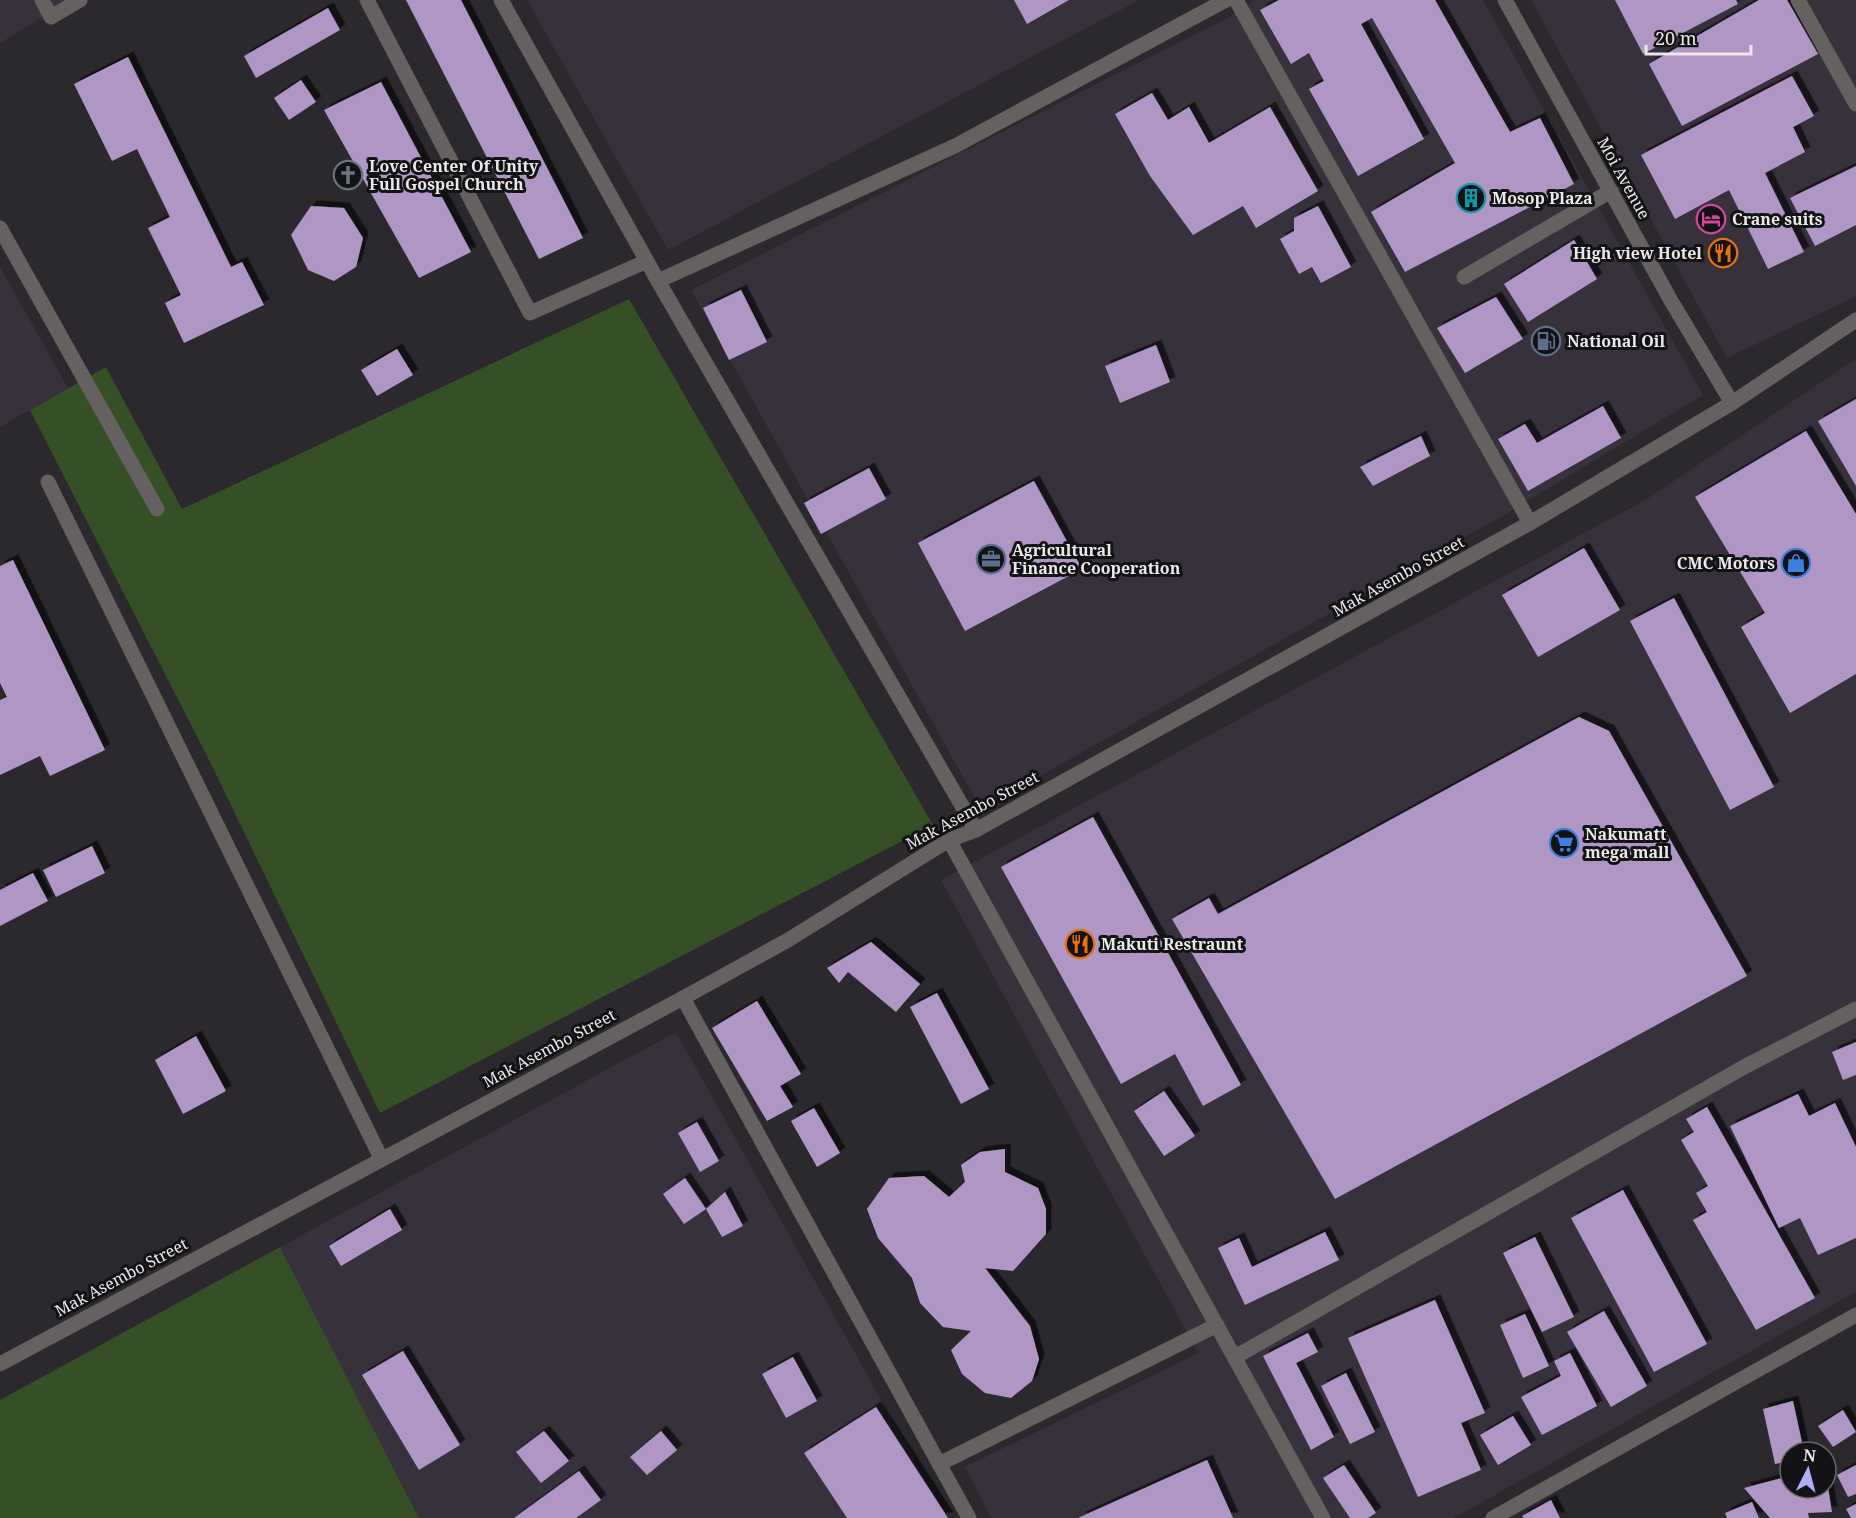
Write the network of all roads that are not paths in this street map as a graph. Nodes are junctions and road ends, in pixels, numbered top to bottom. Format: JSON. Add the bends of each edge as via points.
{"nodes":[{"id":1,"x":42,"y":0,"type":"edge"},
{"id":2,"x":80,"y":0,"type":"edge"},
{"id":3,"x":367,"y":0,"type":"edge"},
{"id":4,"x":501,"y":0,"type":"edge"},
{"id":5,"x":1226,"y":0,"type":"edge"},
{"id":6,"x":1236,"y":0,"type":"edge"},
{"id":7,"x":1505,"y":0,"type":"edge"},
{"id":8,"x":1798,"y":0,"type":"edge"},
{"id":9,"x":1856,"y":104,"type":"edge"},
{"id":10,"x":1611,"y":191,"type":"junction"},
{"id":11,"x":0,"y":228,"type":"edge"},
{"id":12,"x":647,"y":261,"type":"junction"},
{"id":13,"x":1464,"y":277,"type":"dead end"},
{"id":14,"x":658,"y":281,"type":"junction"},
{"id":15,"x":1856,"y":320,"type":"edge"},
{"id":16,"x":1732,"y":403,"type":"junction"},
{"id":17,"x":48,"y":482,"type":"dead end"},
{"id":18,"x":158,"y":509,"type":"dead end"},
{"id":19,"x":1530,"y":523,"type":"junction"},
{"id":20,"x":976,"y":830,"type":"junction"},
{"id":21,"x":949,"y":840,"type":"junction"},
{"id":22,"x":683,"y":998,"type":"junction"},
{"id":23,"x":1856,"y":1009,"type":"edge"},
{"id":24,"x":381,"y":1158,"type":"junction"},
{"id":25,"x":1856,"y":1315,"type":"edge"},
{"id":26,"x":1217,"y":1325,"type":"junction"},
{"id":27,"x":1235,"y":1357,"type":"junction"},
{"id":28,"x":0,"y":1364,"type":"edge"},
{"id":29,"x":939,"y":1464,"type":"junction"},
{"id":30,"x":969,"y":1518,"type":"edge"},
{"id":31,"x":1323,"y":1518,"type":"edge"},
{"id":32,"x":1493,"y":1518,"type":"edge"}],
"edges":[{"from":1,"to":2,"type":"street","via":[[51,17]]},
{"from":3,"to":12,"type":"street","via":[[530,313]]},
{"from":4,"to":12,"type":"street"},
{"from":5,"to":14,"type":"street","via":[[955,146]]},
{"from":6,"to":19,"type":"street"},
{"from":7,"to":10,"type":"street","name":"Moi Avenue"},
{"from":8,"to":9,"type":"street"},
{"from":10,"to":13,"type":"street"},
{"from":10,"to":16,"type":"street","name":"Moi Avenue"},
{"from":11,"to":18,"type":"street"},
{"from":12,"to":14,"type":"street"},
{"from":14,"to":20,"type":"street"},
{"from":15,"to":16,"type":"street","name":"Mak Asembo Street"},
{"from":16,"to":19,"type":"street","name":"Mak Asembo Street"},
{"from":17,"to":24,"type":"street"},
{"from":19,"to":20,"type":"street","name":"Mak Asembo Street"},
{"from":20,"to":21,"type":"street","name":"Mak Asembo Street"},
{"from":21,"to":22,"type":"street","name":"Mak Asembo Street","via":[[788,940]]},
{"from":21,"to":26,"type":"street"},
{"from":22,"to":24,"type":"street","name":"Mak Asembo Street"},
{"from":22,"to":29,"type":"street"},
{"from":23,"to":27,"type":"street","via":[[1744,1067]]},
{"from":24,"to":28,"type":"street","name":"Mak Asembo Street"},
{"from":25,"to":32,"type":"street"},
{"from":26,"to":27,"type":"street"},
{"from":26,"to":29,"type":"street"},
{"from":27,"to":31,"type":"street"},
{"from":29,"to":30,"type":"street"}]}
